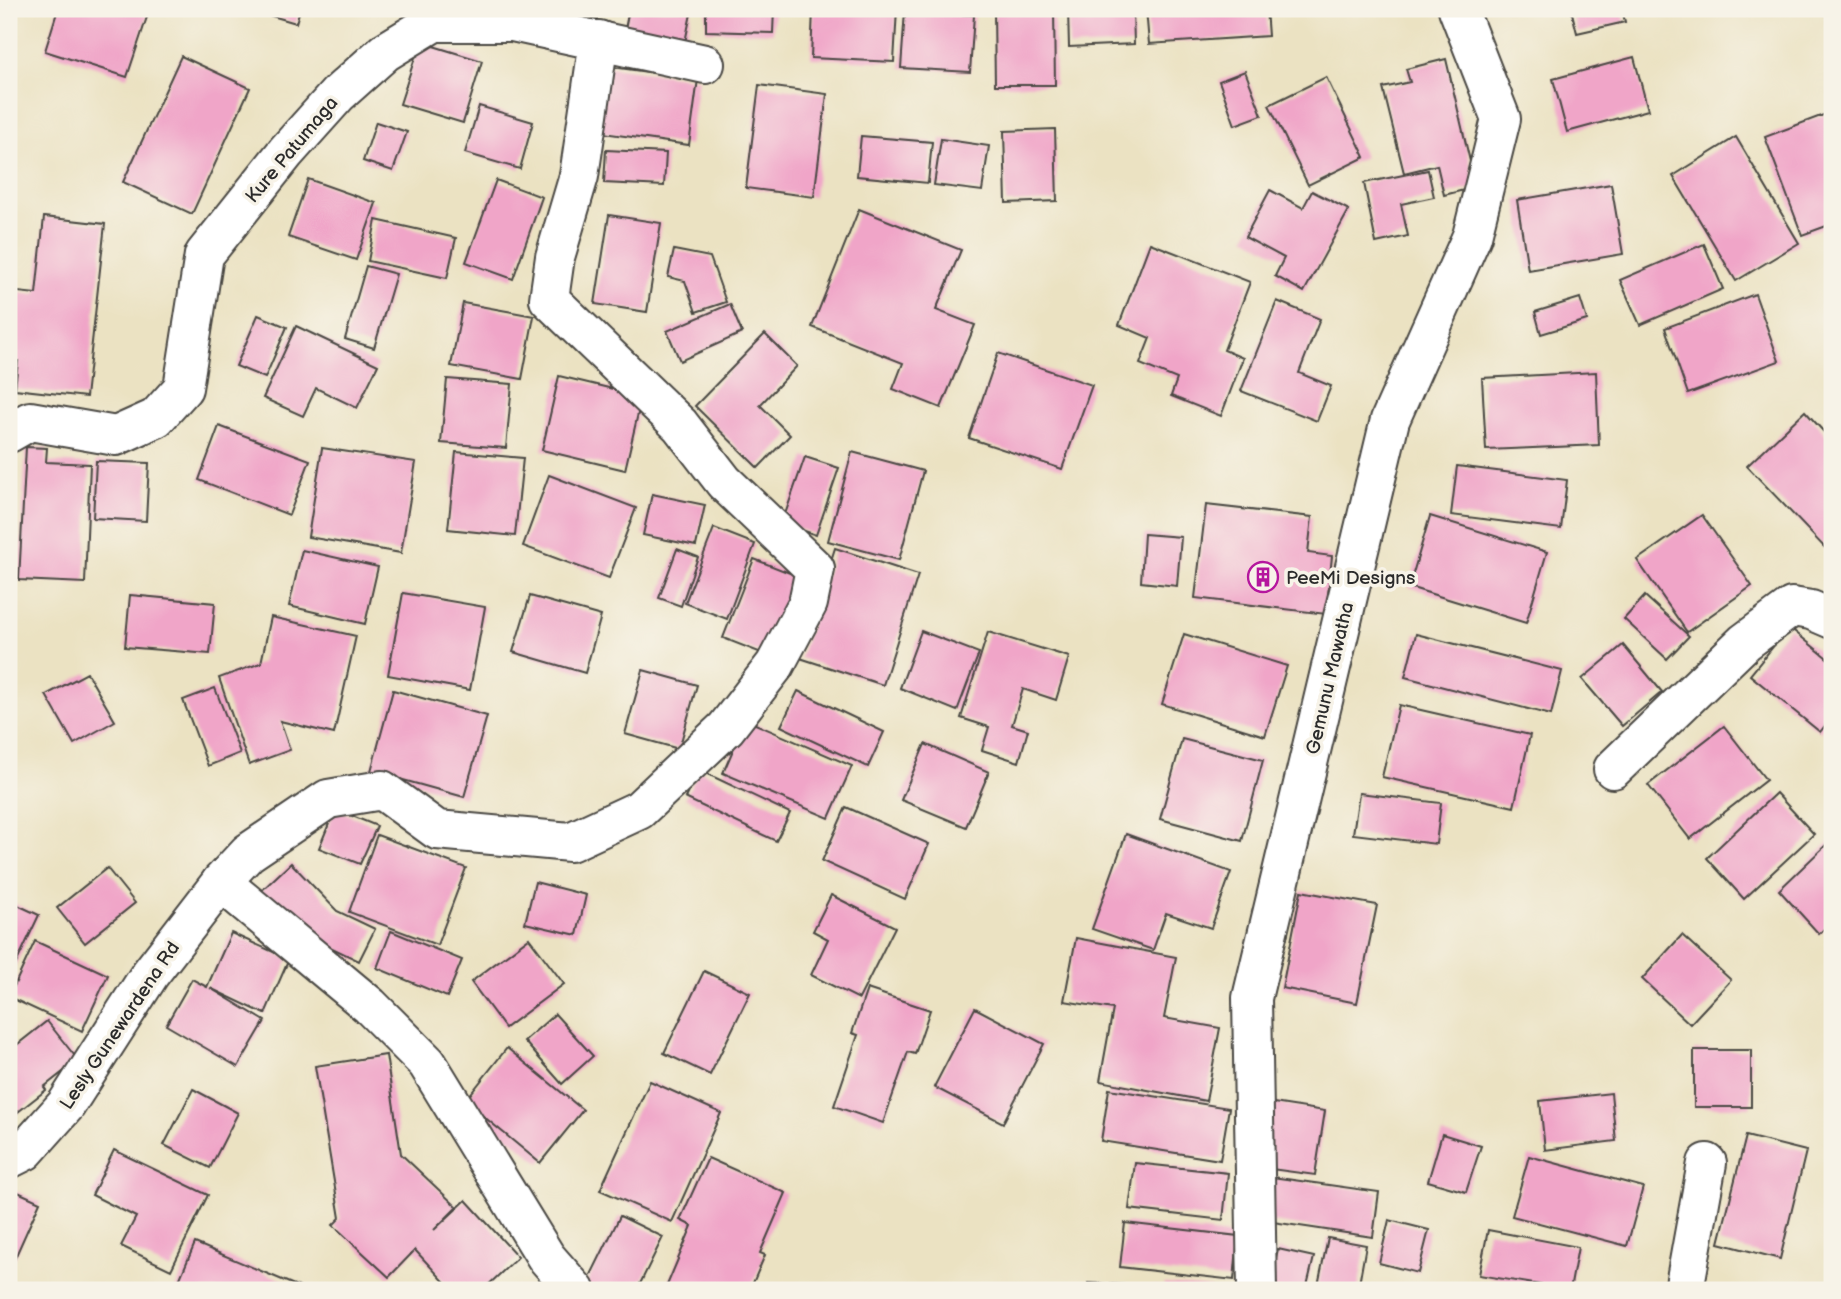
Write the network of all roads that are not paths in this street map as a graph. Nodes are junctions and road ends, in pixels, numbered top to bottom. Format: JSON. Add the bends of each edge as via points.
{"nodes":[{"id":1,"x":1458,"y":9,"type":"edge"},
{"id":2,"x":491,"y":15,"type":"edge"},
{"id":3,"x":599,"y":40,"type":"junction"},
{"id":4,"x":705,"y":64,"type":"dead end"},
{"id":5,"x":9,"y":433,"type":"edge"},
{"id":6,"x":1832,"y":619,"type":"edge"},
{"id":7,"x":1613,"y":769,"type":"dead end"},
{"id":8,"x":221,"y":882,"type":"junction"},
{"id":9,"x":9,"y":1159,"type":"edge"},
{"id":10,"x":1707,"y":1163,"type":"dead end"},
{"id":11,"x":575,"y":1290,"type":"edge"},
{"id":12,"x":1257,"y":1290,"type":"edge"},
{"id":13,"x":1684,"y":1290,"type":"edge"}],
"edges":[{"from":1,"to":12,"type":"street","name":"Gemunu Mawatha","via":[[1501,119],[1472,236],[1390,420],[1252,998]]},
{"from":2,"to":3,"type":"street","name":"Kure Patumaga"},
{"from":2,"to":5,"type":"street","name":"Kure Patumaga","via":[[434,22],[385,52],[338,94],[286,152],[204,255],[183,388],[156,418],[116,436],[30,421]]},
{"from":3,"to":4,"type":"street","name":"Kure Patumaga"},
{"from":3,"to":8,"type":"street","name":"Lesly Gunewardena Rd","via":[[579,176],[555,257],[549,299],[680,425],[724,482],[815,569],[808,603],[775,665],[726,727],[639,810],[570,842],[437,830],[382,790],[328,799],[248,853]]},
{"from":6,"to":7,"type":"street","via":[[1791,607],[1745,642]]},
{"from":8,"to":9,"type":"street","name":"Lesly Gunewardena Rd","via":[[150,974],[66,1105],[25,1151]]},
{"from":8,"to":11,"type":"street","via":[[370,1006],[427,1063],[546,1257]]},
{"from":10,"to":13,"type":"street"}]}
